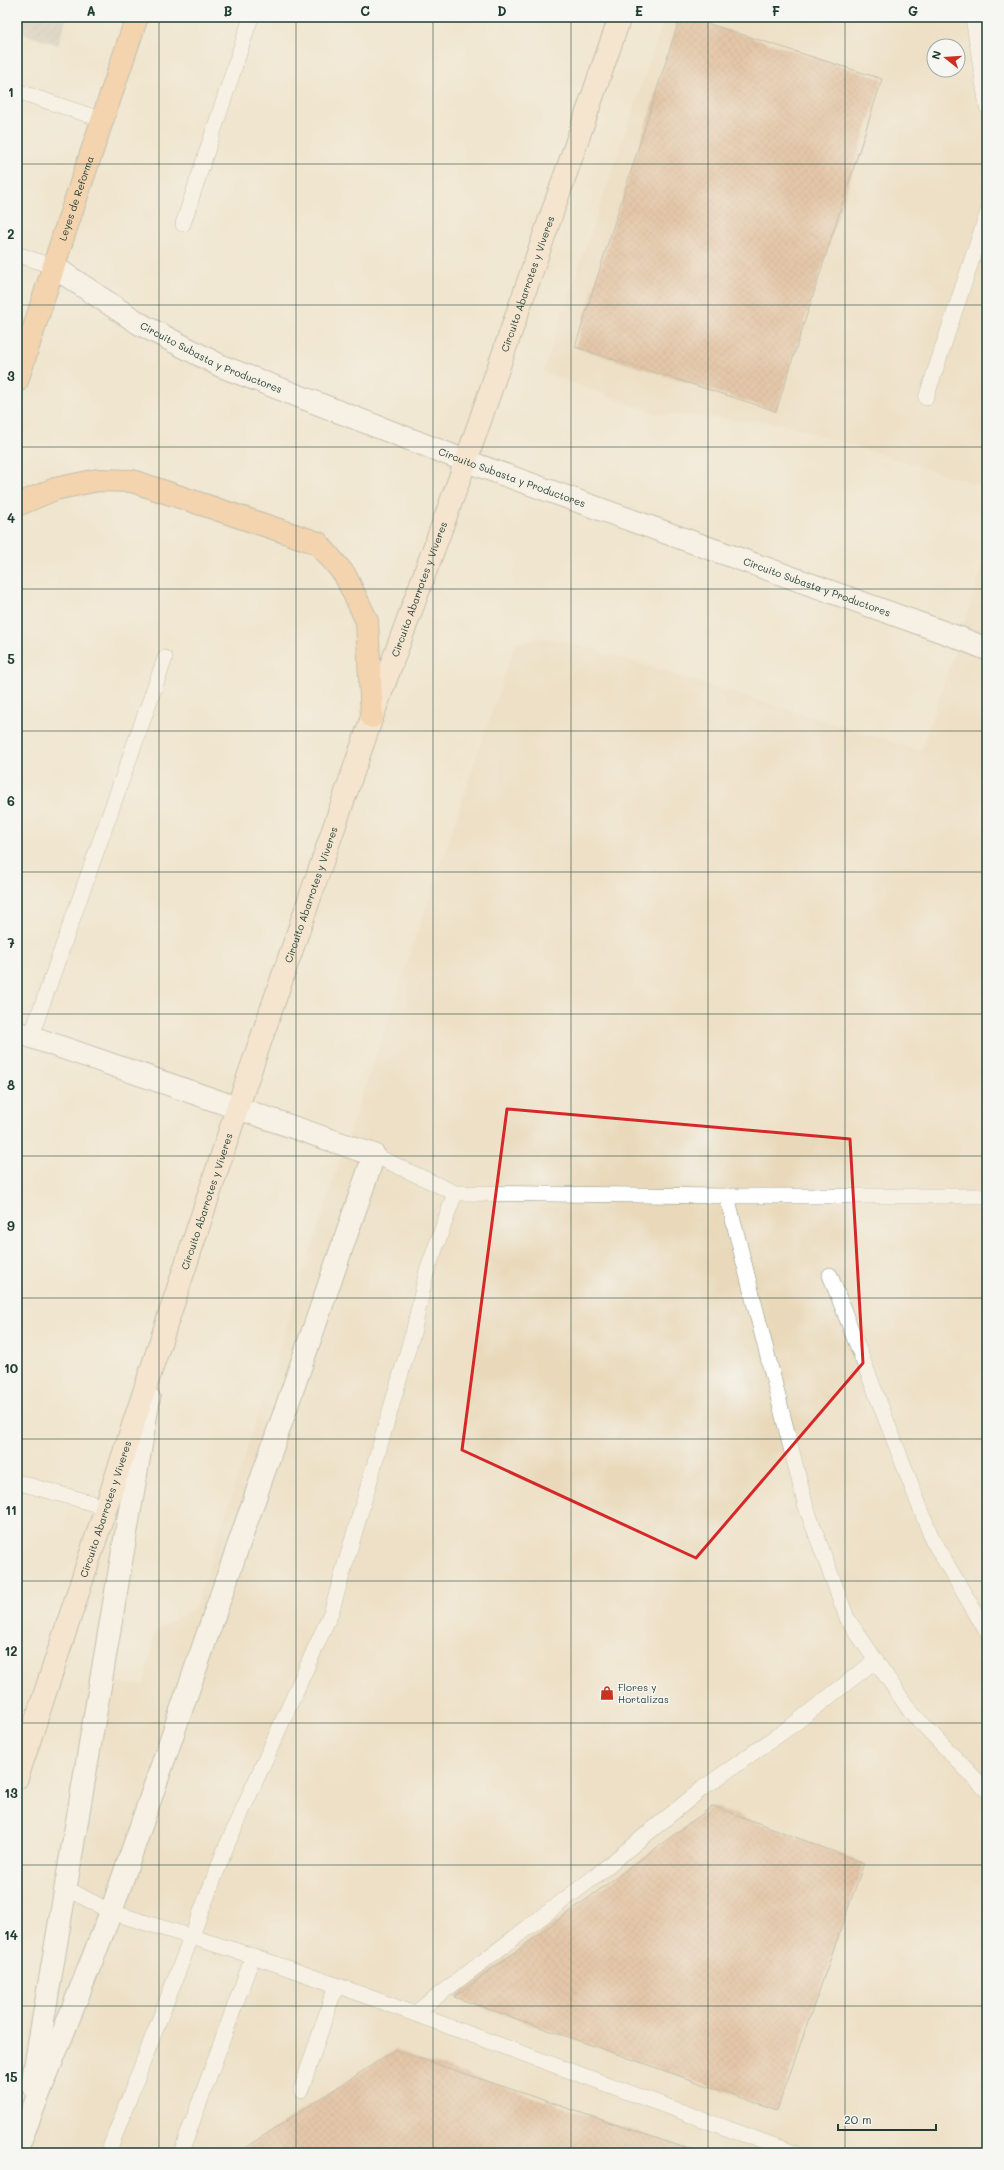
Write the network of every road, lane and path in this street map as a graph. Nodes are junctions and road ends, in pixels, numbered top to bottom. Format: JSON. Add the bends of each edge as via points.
{"nodes":[{"id":1,"x":138,"y":17,"type":"edge"},
{"id":2,"x":251,"y":17,"type":"edge"},
{"id":3,"x":620,"y":17,"type":"edge"},
{"id":4,"x":973,"y":17,"type":"edge"},
{"id":5,"x":17,"y":92,"type":"edge"},
{"id":6,"x":987,"y":107,"type":"edge"},
{"id":7,"x":103,"y":120,"type":"junction"},
{"id":8,"x":987,"y":214,"type":"edge"},
{"id":9,"x":183,"y":224,"type":"dead end"},
{"id":10,"x":17,"y":254,"type":"edge"},
{"id":11,"x":54,"y":267,"type":"junction"},
{"id":12,"x":17,"y":381,"type":"edge"},
{"id":13,"x":926,"y":398,"type":"dead end"},
{"id":14,"x":466,"y":461,"type":"junction"},
{"id":15,"x":17,"y":505,"type":"edge"},
{"id":16,"x":987,"y":649,"type":"edge"},
{"id":17,"x":165,"y":658,"type":"dead end"},
{"id":18,"x":372,"y":717,"type":"junction"},
{"id":19,"x":24,"y":1034,"type":"edge"},
{"id":20,"x":237,"y":1109,"type":"junction"},
{"id":21,"x":374,"y":1155,"type":"junction"},
{"id":22,"x":455,"y":1194,"type":"junction"},
{"id":23,"x":727,"y":1196,"type":"junction"},
{"id":24,"x":987,"y":1196,"type":"edge"},
{"id":25,"x":830,"y":1275,"type":"dead end"},
{"id":26,"x":156,"y":1358,"type":"junction"},
{"id":27,"x":17,"y":1482,"type":"edge"},
{"id":28,"x":106,"y":1507,"type":"junction"},
{"id":29,"x":987,"y":1632,"type":"edge"},
{"id":30,"x":876,"y":1661,"type":"junction"},
{"id":31,"x":17,"y":1778,"type":"edge"},
{"id":32,"x":987,"y":1791,"type":"edge"},
{"id":33,"x":66,"y":1888,"type":"junction"},
{"id":34,"x":111,"y":1912,"type":"junction"},
{"id":35,"x":190,"y":1938,"type":"junction"},
{"id":36,"x":253,"y":1956,"type":"junction"},
{"id":37,"x":336,"y":1985,"type":"junction"},
{"id":38,"x":415,"y":2013,"type":"junction"},
{"id":39,"x":301,"y":2090,"type":"dead end"},
{"id":40,"x":25,"y":2128,"type":"junction"},
{"id":41,"x":17,"y":2149,"type":"edge"},
{"id":42,"x":108,"y":2153,"type":"edge"},
{"id":43,"x":181,"y":2153,"type":"edge"},
{"id":44,"x":794,"y":2153,"type":"edge"}],
"edges":[{"from":1,"to":7,"type":"main road","name":"Leyes de Reforma"},
{"from":2,"to":9,"type":"lane"},
{"from":3,"to":14,"type":"main road","name":"Circuito Abarrotes y Víveres"},
{"from":4,"to":6,"type":"lane"},
{"from":5,"to":7,"type":"lane"},
{"from":7,"to":11,"type":"main road","name":"Leyes de Reforma"},
{"from":8,"to":13,"type":"lane"},
{"from":10,"to":11,"type":"lane"},
{"from":11,"to":12,"type":"main road","name":"Leyes de Reforma"},
{"from":11,"to":14,"type":"street","name":"Circuito Subasta y Productores","via":[[140,324],[221,366]]},
{"from":14,"to":16,"type":"street","name":"Circuito Subasta y Productores"},
{"from":14,"to":18,"type":"main road","name":"Circuito Abarrotes y Víveres"},
{"from":15,"to":18,"type":"main road","via":[[55,489],[98,480],[132,481],[318,543],[345,575],[367,621]]},
{"from":17,"to":19,"type":"lane"},
{"from":18,"to":20,"type":"main road","name":"Circuito Abarrotes y Víveres"},
{"from":19,"to":20,"type":"street"},
{"from":20,"to":21,"type":"street"},
{"from":20,"to":26,"type":"main road","name":"Circuito Abarrotes y Víveres"},
{"from":21,"to":22,"type":"lane"},
{"from":21,"to":34,"type":"street"},
{"from":22,"to":23,"type":"lane"},
{"from":22,"to":35,"type":"lane","via":[[426,1274],[414,1329],[331,1613],[226,1847]]},
{"from":23,"to":24,"type":"lane"},
{"from":23,"to":30,"type":"lane","via":[[806,1507],[847,1618]]},
{"from":25,"to":29,"type":"lane","via":[[934,1541]]},
{"from":26,"to":28,"type":"main road","name":"Circuito Abarrotes y Víveres"},
{"from":26,"to":33,"type":"street"},
{"from":27,"to":28,"type":"lane"},
{"from":28,"to":31,"type":"main road","name":"Circuito Abarrotes y Víveres"},
{"from":30,"to":32,"type":"lane","via":[[910,1711]]},
{"from":30,"to":38,"type":"lane","via":[[794,1724],[703,1788],[593,1878]]},
{"from":33,"to":34,"type":"lane"},
{"from":33,"to":40,"type":"street"},
{"from":34,"to":35,"type":"lane"},
{"from":34,"to":40,"type":"street"},
{"from":35,"to":36,"type":"lane"},
{"from":35,"to":42,"type":"lane"},
{"from":36,"to":37,"type":"lane"},
{"from":36,"to":43,"type":"lane"},
{"from":37,"to":38,"type":"lane"},
{"from":37,"to":39,"type":"lane"},
{"from":38,"to":44,"type":"lane"},
{"from":40,"to":41,"type":"street"}]}
